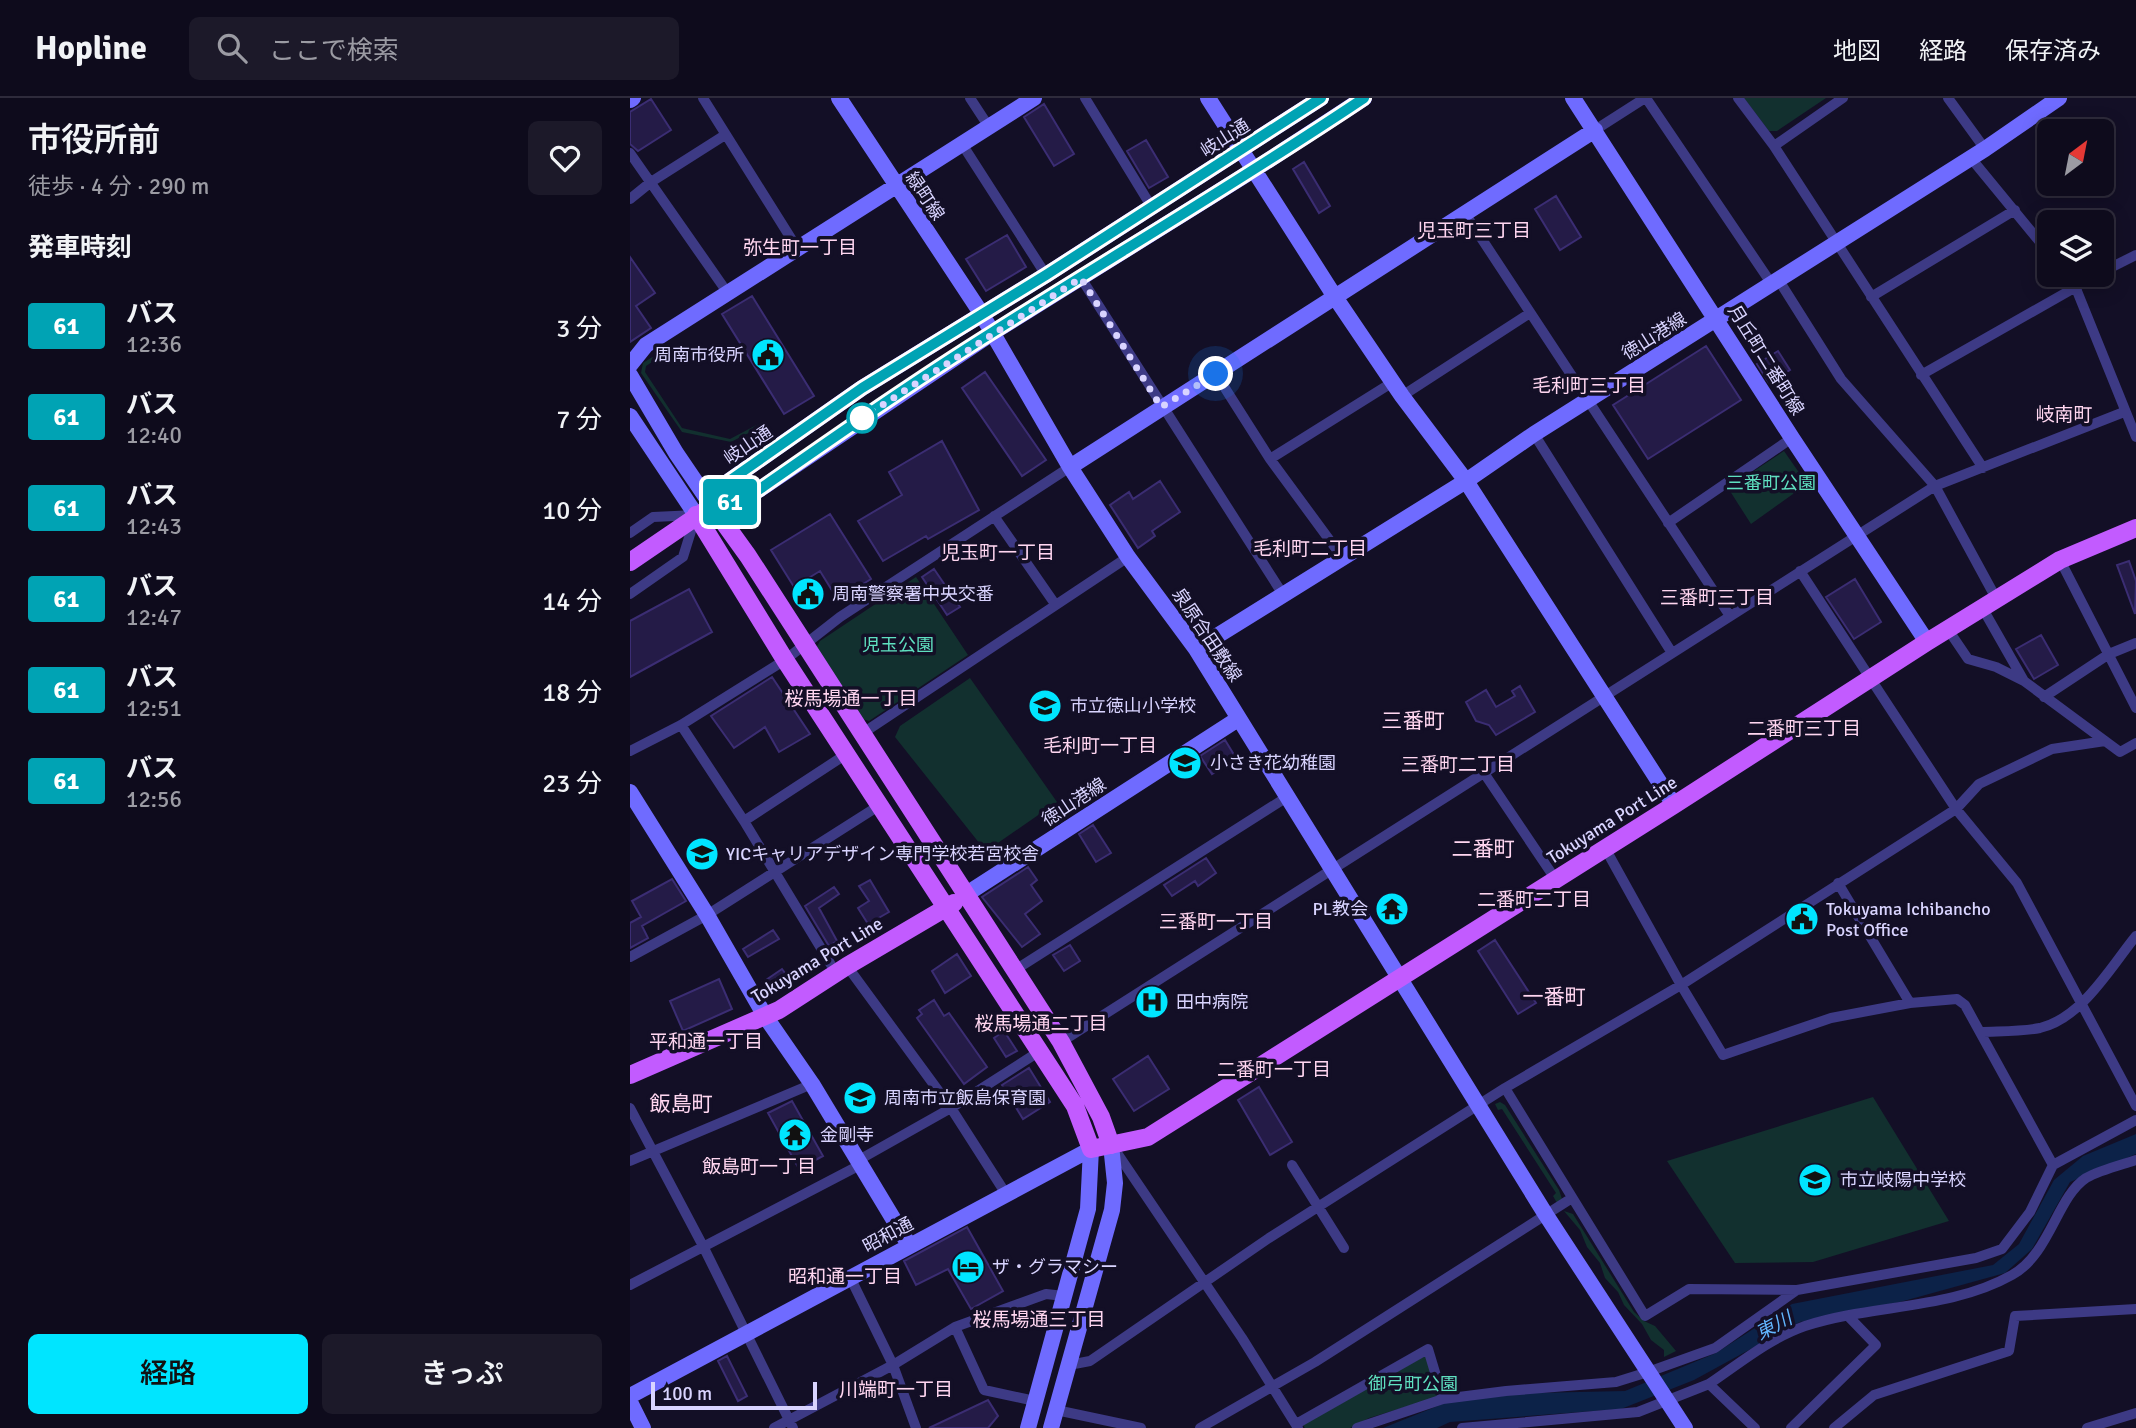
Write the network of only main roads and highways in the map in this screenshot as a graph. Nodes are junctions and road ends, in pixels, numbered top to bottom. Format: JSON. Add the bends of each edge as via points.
{"nodes":[{"id":1,"x":696,"y":515,"type":"junction"},
{"id":2,"x":2136,"y":528,"type":"edge"},
{"id":3,"x":630,"y":562,"type":"edge"},
{"id":4,"x":965,"y":895,"type":"junction"},
{"id":5,"x":946,"y":909,"type":"junction"},
{"id":6,"x":630,"y":1075,"type":"edge"},
{"id":7,"x":1111,"y":1145,"type":"junction"}],
"edges":[{"from":1,"to":3,"type":"main road"},
{"from":1,"to":4,"type":"main road","via":[[712,506],[748,556]]},
{"from":1,"to":5,"type":"main road"},
{"from":2,"to":7,"type":"main road","name":"Tokuyama Port Line","via":[[2060,561],[1927,642],[1148,1137]]},
{"from":4,"to":5,"type":"main road","name":"Tokuyama Port Line"},
{"from":4,"to":7,"type":"main road","via":[[1061,1042]]},
{"from":5,"to":6,"type":"main road","name":"Tokuyama Port Line","via":[[765,1016]]},
{"from":5,"to":7,"type":"main road","name":"Tokuyama Port Line","via":[[1075,1106],[1091,1149]]}]}
